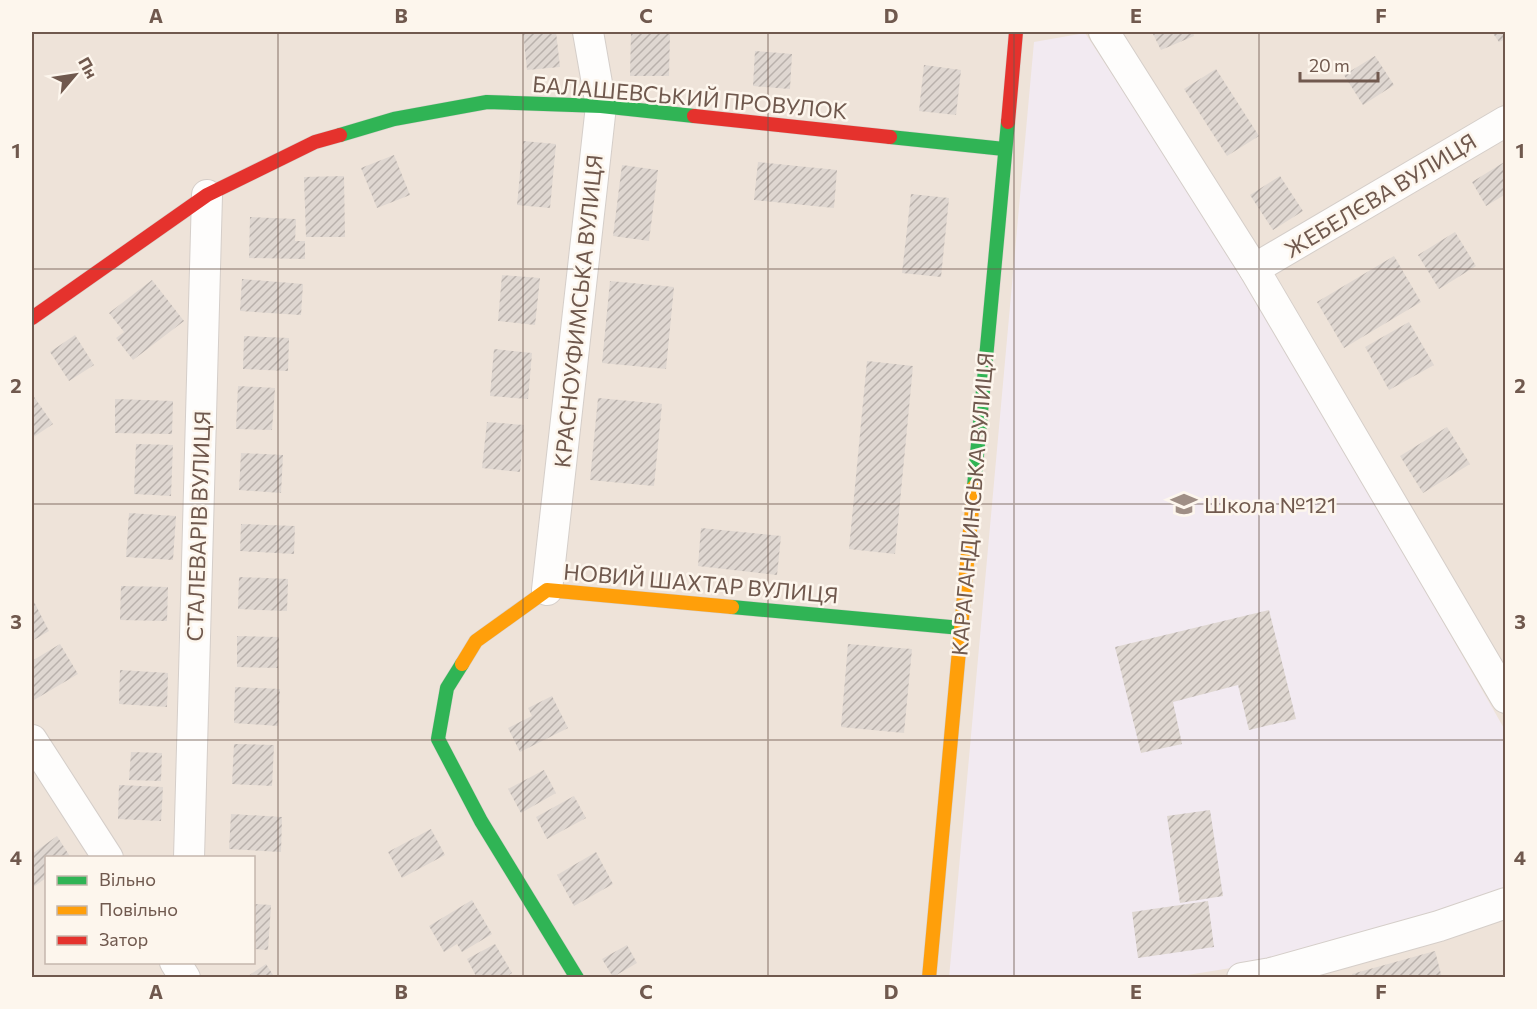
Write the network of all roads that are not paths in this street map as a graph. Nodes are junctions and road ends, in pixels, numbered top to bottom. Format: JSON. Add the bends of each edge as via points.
{"nodes":[{"id":1,"x":588,"y":32,"type":"edge"},
{"id":2,"x":1016,"y":32,"type":"edge"},
{"id":3,"x":1104,"y":32,"type":"edge"},
{"id":4,"x":601,"y":106,"type":"junction"},
{"id":5,"x":1506,"y":121,"type":"edge"},
{"id":6,"x":1004,"y":149,"type":"junction"},
{"id":7,"x":207,"y":195,"type":"junction"},
{"id":8,"x":1254,"y":269,"type":"junction"},
{"id":9,"x":32,"y":318,"type":"edge"},
{"id":10,"x":547,"y":590,"type":"junction"},
{"id":11,"x":961,"y":628,"type":"junction"},
{"id":12,"x":1506,"y":698,"type":"edge"},
{"id":13,"x":32,"y":740,"type":"edge"},
{"id":14,"x":107,"y":856,"type":"edge"},
{"id":15,"x":189,"y":856,"type":"edge"},
{"id":16,"x":1506,"y":903,"type":"edge"},
{"id":17,"x":177,"y":964,"type":"edge"},
{"id":18,"x":1271,"y":975,"type":"edge"},
{"id":19,"x":185,"y":978,"type":"edge"},
{"id":20,"x":577,"y":978,"type":"edge"},
{"id":21,"x":929,"y":978,"type":"edge"},
{"id":22,"x":1242,"y":978,"type":"edge"}],
"edges":[{"from":1,"to":4,"type":"street","name":"КРАСНОУФИМСЬКА ВУЛИЦЯ"},
{"from":2,"to":6,"type":"street","name":"КАРАГАНДИНСЬКА ВУЛИЦЯ"},
{"from":3,"to":8,"type":"street"},
{"from":4,"to":6,"type":"street","name":"БАЛАШЕВСЬКИЙ ПРОВУЛОК"},
{"from":4,"to":7,"type":"street","name":"БАЛАШЕВСЬКИЙ ПРОВУЛОК","via":[[487,102],[394,119],[315,142]]},
{"from":4,"to":10,"type":"street","name":"КРАСНОУФИМСЬКА ВУЛИЦЯ"},
{"from":5,"to":8,"type":"street","name":"ЖЕБЕЛЄВА ВУЛИЦЯ"},
{"from":6,"to":11,"type":"street","name":"КАРАГАНДИНСЬКА ВУЛИЦЯ"},
{"from":7,"to":9,"type":"street","name":"БАЛАШЕВСЬКИЙ ПРОВУЛОК"},
{"from":7,"to":15,"type":"street","name":"СТАЛЕВАРІВ ВУЛИЦЯ"},
{"from":8,"to":12,"type":"street"},
{"from":10,"to":11,"type":"street","name":"НОВИЙ ШАХТАР ВУЛИЦЯ"},
{"from":10,"to":20,"type":"street","name":"НОВИЙ ШАХТАР ВУЛИЦЯ","via":[[476,641],[447,688],[438,740],[481,821]]},
{"from":11,"to":21,"type":"street","name":"КАРАГАНДИНСЬКА ВУЛИЦЯ"},
{"from":13,"to":14,"type":"street"},
{"from":16,"to":18,"type":"street"},
{"from":17,"to":19,"type":"street"},
{"from":18,"to":22,"type":"street"}]}
